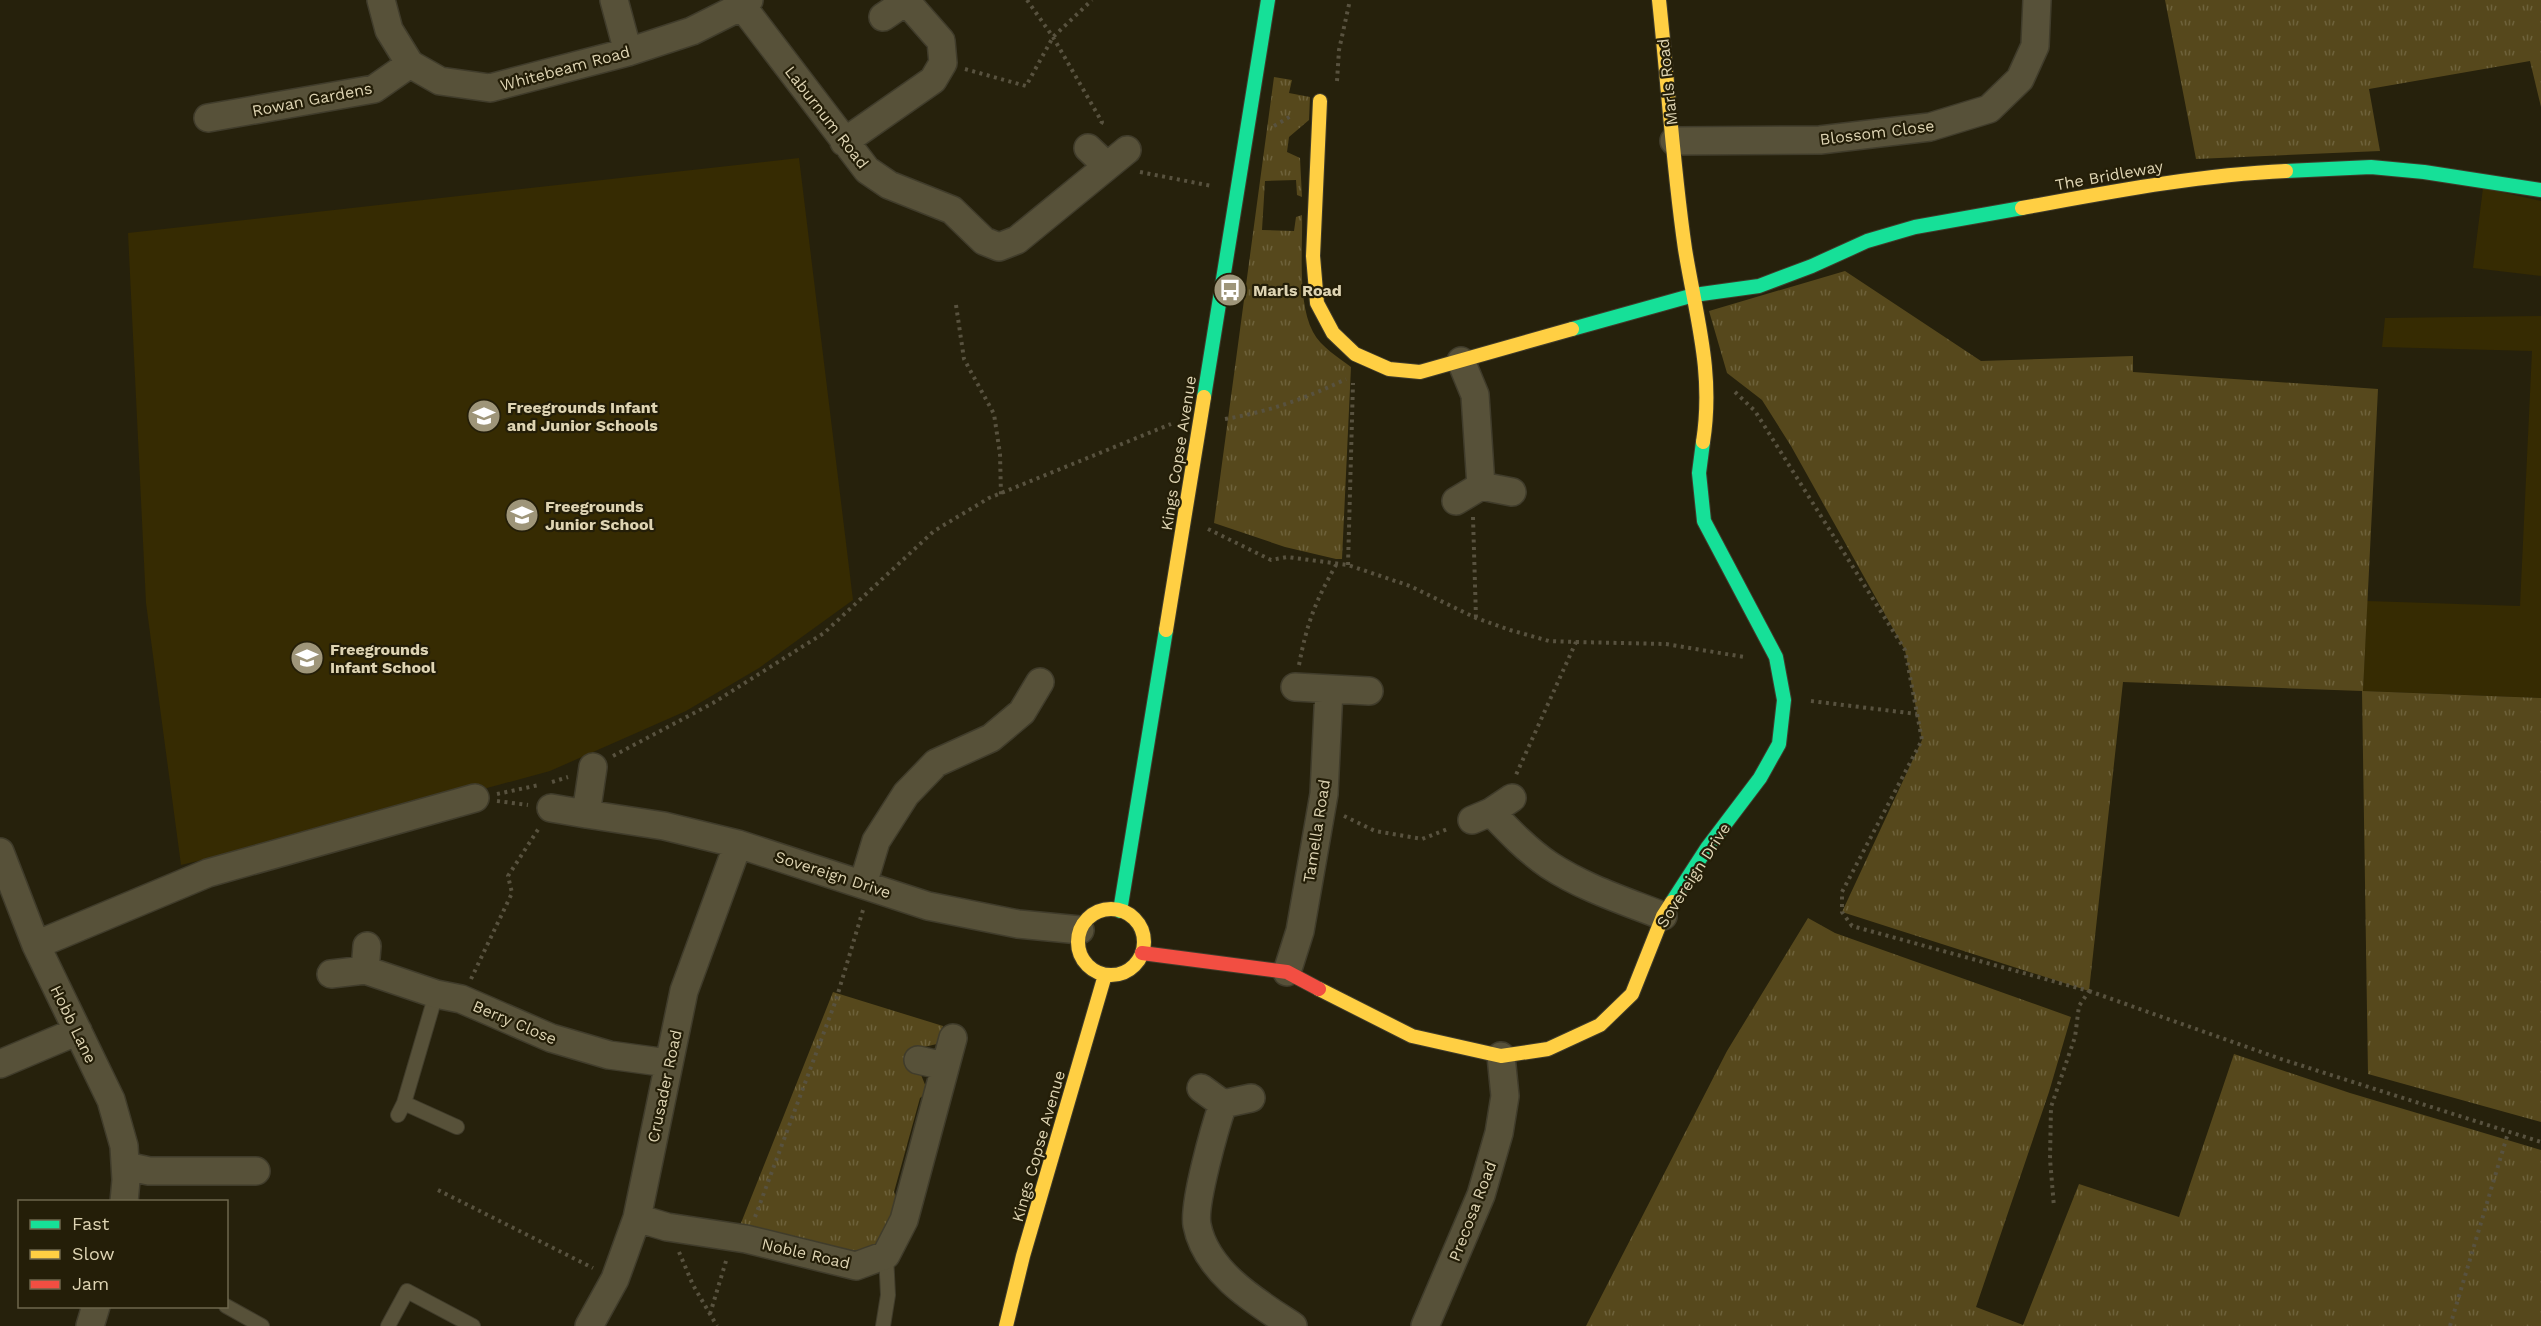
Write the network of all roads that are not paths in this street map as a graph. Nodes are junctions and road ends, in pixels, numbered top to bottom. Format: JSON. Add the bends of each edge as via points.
{"nodes":[{"id":1,"x":381,"y":0,"type":"edge"},
{"id":2,"x":614,"y":0,"type":"edge"},
{"id":3,"x":1268,"y":0,"type":"edge"},
{"id":4,"x":1659,"y":0,"type":"edge"},
{"id":5,"x":2037,"y":0,"type":"edge"},
{"id":6,"x":745,"y":3,"type":"edge"},
{"id":7,"x":898,"y":6,"type":"edge"},
{"id":8,"x":628,"y":52,"type":"junction"},
{"id":9,"x":410,"y":64,"type":"junction"},
{"id":10,"x":1320,"y":101,"type":"dead end"},
{"id":11,"x":208,"y":119,"type":"dead end"},
{"id":12,"x":1674,"y":141,"type":"junction"},
{"id":13,"x":844,"y":142,"type":"junction"},
{"id":14,"x":1108,"y":154,"type":"road end"},
{"id":15,"x":2541,"y":190,"type":"edge"},
{"id":16,"x":1694,"y":295,"type":"junction"},
{"id":17,"x":1461,"y":361,"type":"junction"},
{"id":18,"x":1512,"y":492,"type":"dead end"},
{"id":19,"x":1040,"y":682,"type":"dead end"},
{"id":20,"x":1295,"y":687,"type":"road end"},
{"id":21,"x":1329,"y":688,"type":"junction"},
{"id":22,"x":1369,"y":691,"type":"dead end"},
{"id":23,"x":593,"y":767,"type":"road end"},
{"id":24,"x":547,"y":792,"type":"road end"},
{"id":25,"x":475,"y":798,"type":"road end"},
{"id":26,"x":1492,"y":810,"type":"road end"},
{"id":27,"x":586,"y":814,"type":"junction"},
{"id":28,"x":738,"y":843,"type":"junction"},
{"id":29,"x":0,"y":852,"type":"edge"},
{"id":30,"x":867,"y":885,"type":"junction"},
{"id":31,"x":1120,"y":911,"type":"junction"},
{"id":32,"x":1663,"y":915,"type":"junction"},
{"id":33,"x":1080,"y":930,"type":"junction"},
{"id":34,"x":36,"y":945,"type":"junction"},
{"id":35,"x":1142,"y":952,"type":"junction"},
{"id":36,"x":1287,"y":972,"type":"junction"},
{"id":37,"x":331,"y":974,"type":"dead end"},
{"id":38,"x":1105,"y":975,"type":"junction"},
{"id":39,"x":448,"y":997,"type":"junction"},
{"id":40,"x":78,"y":1031,"type":"junction"},
{"id":41,"x":953,"y":1038,"type":"dead end"},
{"id":42,"x":1502,"y":1056,"type":"junction"},
{"id":43,"x":669,"y":1062,"type":"junction"},
{"id":44,"x":0,"y":1064,"type":"edge"},
{"id":45,"x":1201,"y":1088,"type":"dead end"},
{"id":46,"x":1251,"y":1098,"type":"dead end"},
{"id":47,"x":1223,"y":1104,"type":"junction"},
{"id":48,"x":457,"y":1127,"type":"dead end"},
{"id":49,"x":126,"y":1166,"type":"junction"},
{"id":50,"x":256,"y":1172,"type":"dead end"},
{"id":51,"x":124,"y":1200,"type":"edge"},
{"id":52,"x":637,"y":1218,"type":"junction"},
{"id":53,"x":886,"y":1255,"type":"junction"},
{"id":54,"x":228,"y":1307,"type":"edge"},
{"id":55,"x":95,"y":1308,"type":"edge"},
{"id":56,"x":90,"y":1326,"type":"edge"},
{"id":57,"x":262,"y":1326,"type":"edge"},
{"id":58,"x":388,"y":1326,"type":"edge"},
{"id":59,"x":473,"y":1326,"type":"edge"},
{"id":60,"x":589,"y":1326,"type":"edge"},
{"id":61,"x":883,"y":1326,"type":"edge"},
{"id":62,"x":1006,"y":1326,"type":"edge"},
{"id":63,"x":1293,"y":1326,"type":"edge"},
{"id":64,"x":1425,"y":1326,"type":"edge"}],
"edges":[{"from":1,"to":9,"type":"street","name":"Whitebeam Road","via":[[389,30]]},
{"from":2,"to":8,"type":"street"},
{"from":3,"to":31,"type":"street","name":"Kings Copse Avenue"},
{"from":4,"to":12,"type":"street","name":"Marls Road"},
{"from":5,"to":12,"type":"street","name":"Blossom Close","via":[[2035,46],[2020,80],[1989,109],[1930,127],[1820,140]]},
{"from":6,"to":8,"type":"street","name":"Whitebeam Road","via":[[692,31]]},
{"from":6,"to":13,"type":"street","name":"Laburnum Road"},
{"from":7,"to":13,"type":"street","via":[[941,42],[943,63],[933,80]]},
{"from":8,"to":9,"type":"street","name":"Whitebeam Road","via":[[490,88],[440,81]]},
{"from":9,"to":11,"type":"street","name":"Rowan Gardens","via":[[374,89]]},
{"from":10,"to":17,"type":"street","via":[[1308,133],[1313,256],[1317,303],[1333,333],[1355,354],[1389,369],[1420,372]]},
{"from":12,"to":16,"type":"street","name":"Marls Road"},
{"from":13,"to":14,"type":"street","name":"Laburnum Road","via":[[867,170],[889,185],[952,210],[984,241],[999,247],[1017,240]]},
{"from":15,"to":16,"type":"street","name":"The Bridleway","via":[[2371,167],[2246,172],[2169,181],[1915,227],[1867,241],[1759,286]]},
{"from":16,"to":17,"type":"street"},
{"from":16,"to":32,"type":"street","name":"Sovereign Drive","via":[[1706,364],[1708,411],[1698,473],[1704,521],[1776,657],[1784,697],[1779,744],[1760,778]]},
{"from":17,"to":18,"type":"street","via":[[1475,395],[1470,492]]},
{"from":19,"to":30,"type":"street","via":[[997,746],[936,763],[906,794],[876,841]]},
{"from":20,"to":21,"type":"street"},
{"from":21,"to":22,"type":"street"},
{"from":21,"to":36,"type":"street","name":"Tamella Road","via":[[1322,805],[1300,931]]},
{"from":23,"to":27,"type":"street"},
{"from":24,"to":27,"type":"street","name":"Sovereign Drive"},
{"from":25,"to":34,"type":"street","via":[[208,873]]},
{"from":26,"to":32,"type":"street","via":[[1515,838],[1549,865],[1595,889]]},
{"from":27,"to":28,"type":"street","name":"Sovereign Drive","via":[[664,825]]},
{"from":28,"to":30,"type":"street","name":"Sovereign Drive"},
{"from":28,"to":43,"type":"street","name":"Crusader Road","via":[[684,991]]},
{"from":29,"to":34,"type":"street","name":"Hobb Lane"},
{"from":30,"to":33,"type":"street","name":"Sovereign Drive","via":[[928,906],[1018,924]]},
{"from":31,"to":33,"type":"street","via":[[1092,915]]},
{"from":31,"to":35,"type":"street","via":[[1130,916],[1142,932]]},
{"from":32,"to":42,"type":"street","name":"Sovereign Drive","via":[[1632,994],[1600,1025],[1548,1049]]},
{"from":33,"to":38,"type":"street","via":[[1078,941],[1085,963]]},
{"from":34,"to":40,"type":"street","name":"Hobb Lane"},
{"from":35,"to":36,"type":"street","name":"Sovereign Drive"},
{"from":35,"to":38,"type":"street","via":[[1128,970]]},
{"from":36,"to":42,"type":"street","name":"Sovereign Drive","via":[[1412,1036]]},
{"from":37,"to":39,"type":"street","name":"Berry Close","via":[[366,958]]},
{"from":38,"to":62,"type":"street","name":"Kings Copse Avenue"},
{"from":39,"to":43,"type":"street","name":"Berry Close","via":[[551,1038],[609,1055]]},
{"from":39,"to":48,"type":"lane","via":[[400,1109]]},
{"from":40,"to":44,"type":"street"},
{"from":40,"to":49,"type":"street","name":"Hobb Lane","via":[[111,1100]]},
{"from":41,"to":53,"type":"street","via":[[931,1063],[904,1220]]},
{"from":42,"to":64,"type":"street","name":"Precosa Road","via":[[1504,1096],[1499,1133],[1482,1195]]},
{"from":43,"to":52,"type":"street","name":"Crusader Road"},
{"from":45,"to":47,"type":"street"},
{"from":46,"to":47,"type":"street"},
{"from":47,"to":63,"type":"street","via":[[1214,1128],[1197,1224],[1209,1257],[1233,1283]]},
{"from":49,"to":50,"type":"street","via":[[149,1172]]},
{"from":49,"to":51,"type":"street","name":"Hobb Lane"},
{"from":52,"to":53,"type":"street","name":"Noble Road","via":[[856,1266]]},
{"from":52,"to":60,"type":"street","name":"Crusader Road","via":[[615,1279]]},
{"from":53,"to":61,"type":"lane","via":[[888,1295]]},
{"from":54,"to":57,"type":"lane"},
{"from":55,"to":56,"type":"street"},
{"from":58,"to":59,"type":"lane","via":[[407,1291]]}]}
